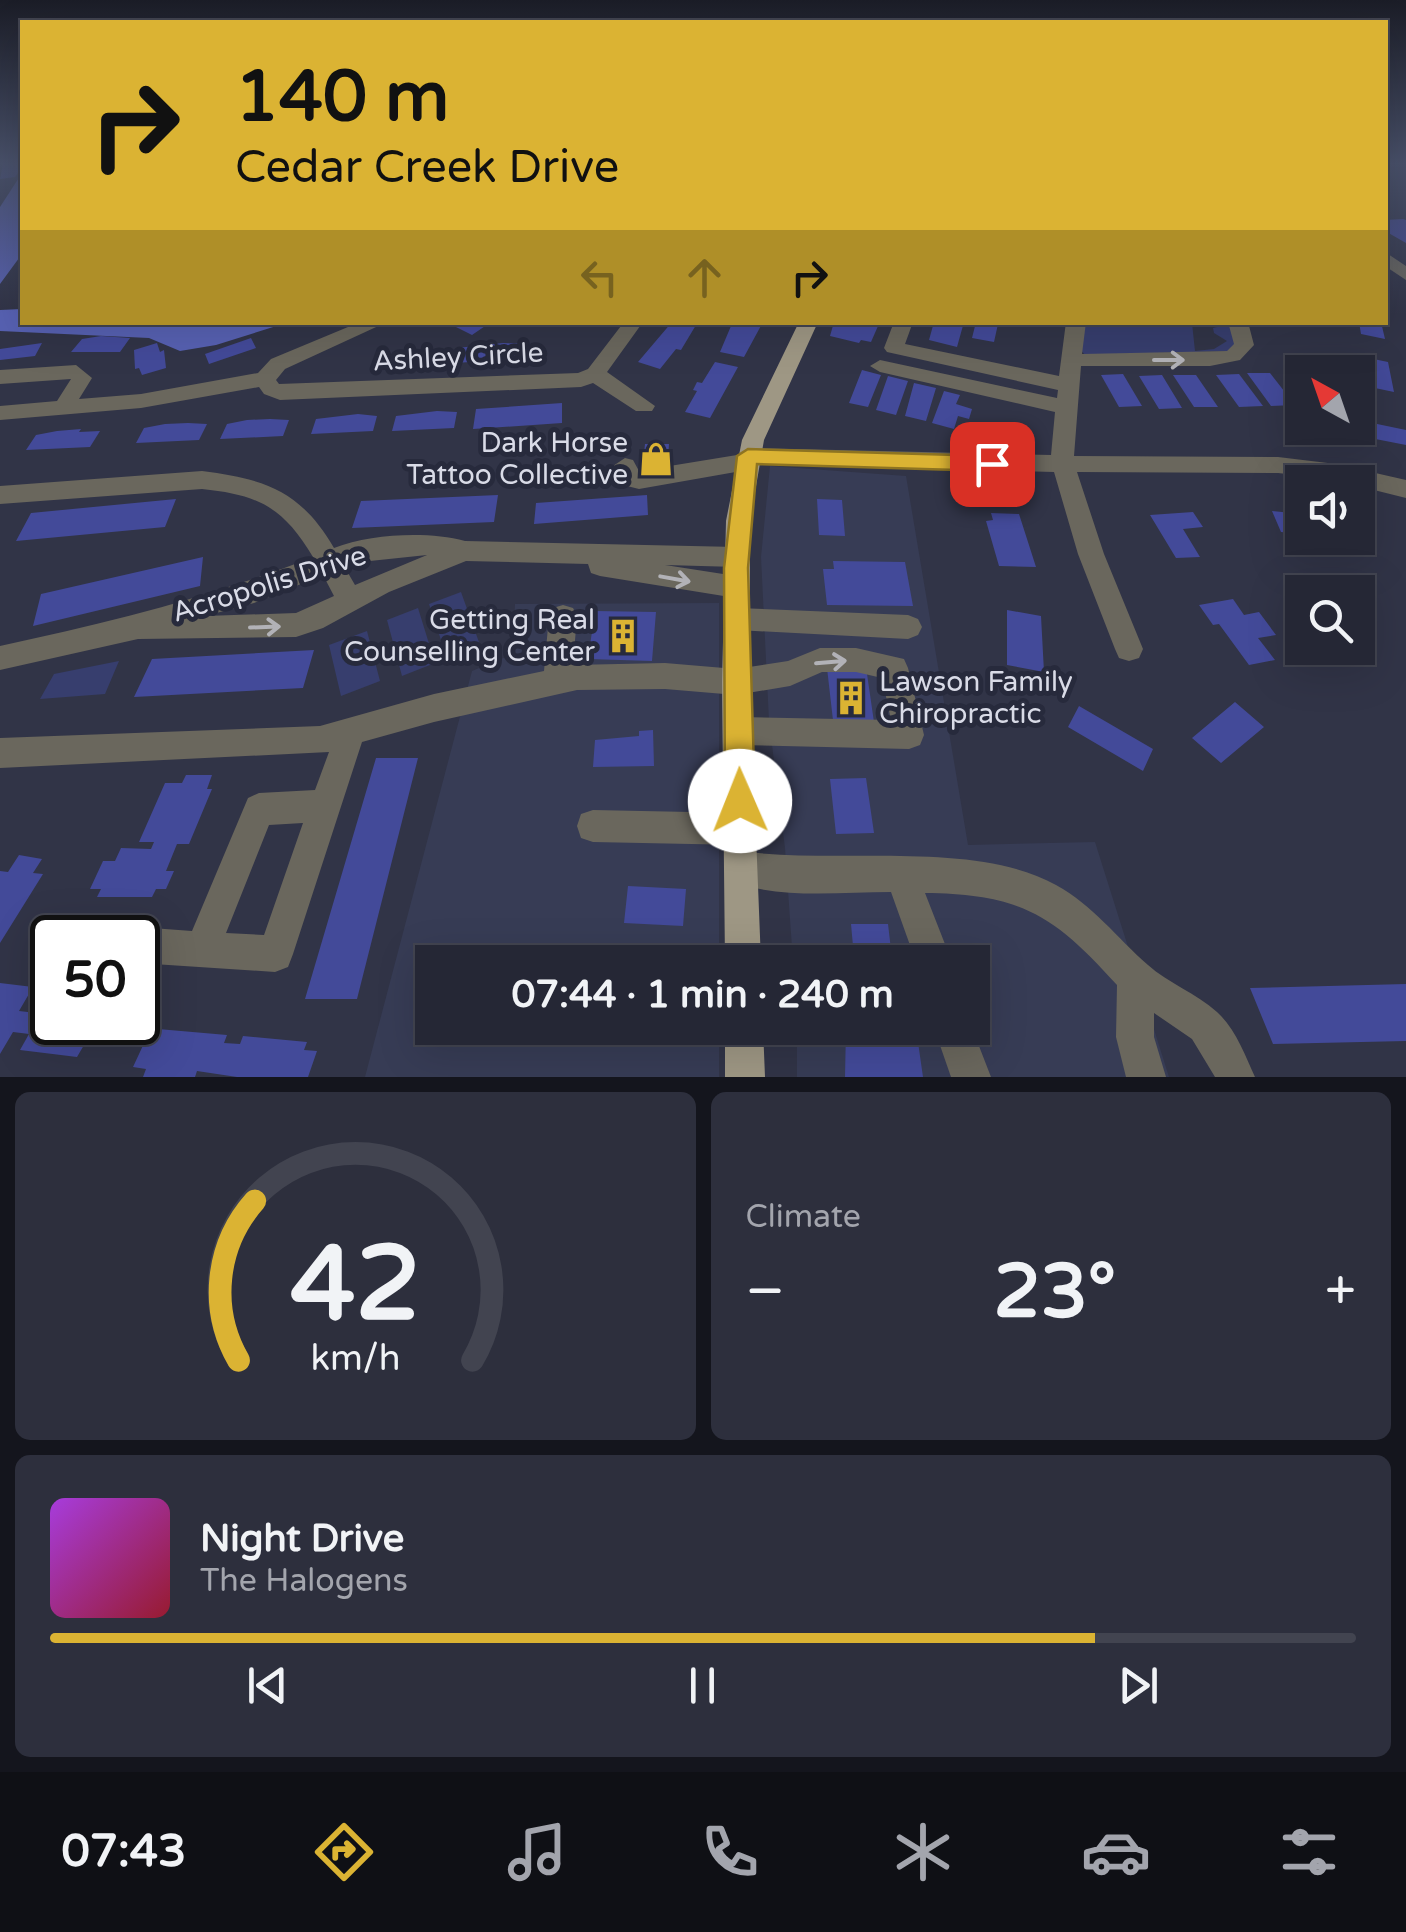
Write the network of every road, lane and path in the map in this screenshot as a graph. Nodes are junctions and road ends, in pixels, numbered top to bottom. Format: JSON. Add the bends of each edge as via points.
{"nodes":[{"id":1,"x":371,"y":325,"type":"edge"},
{"id":2,"x":632,"y":325,"type":"edge"},
{"id":3,"x":808,"y":325,"type":"edge"},
{"id":4,"x":903,"y":325,"type":"edge"},
{"id":5,"x":1076,"y":325,"type":"edge"},
{"id":6,"x":1239,"y":325,"type":"edge"},
{"id":7,"x":1072,"y":360,"type":"junction"},
{"id":8,"x":880,"y":366,"type":"dead end"},
{"id":9,"x":595,"y":374,"type":"junction"},
{"id":10,"x":0,"y":377,"type":"edge"},
{"id":11,"x":265,"y":379,"type":"junction"},
{"id":12,"x":1067,"y":396,"type":"junction"},
{"id":13,"x":644,"y":406,"type":"dead end"},
{"id":14,"x":62,"y":410,"type":"junction"},
{"id":15,"x":0,"y":413,"type":"edge"},
{"id":16,"x":747,"y":459,"type":"junction"},
{"id":17,"x":1063,"y":464,"type":"junction"},
{"id":18,"x":625,"y":466,"type":"dead end"},
{"id":19,"x":1400,"y":487,"type":"edge"},
{"id":20,"x":0,"y":495,"type":"edge"},
{"id":21,"x":1406,"y":509,"type":"edge"},
{"id":22,"x":465,"y":550,"type":"junction"},
{"id":23,"x":547,"y":551,"type":"junction"},
{"id":24,"x":736,"y":557,"type":"junction"},
{"id":25,"x":329,"y":562,"type":"junction"},
{"id":26,"x":736,"y":588,"type":"junction"},
{"id":27,"x":349,"y":599,"type":"junction"},
{"id":28,"x":564,"y":616,"type":"dead end"},
{"id":29,"x":737,"y":619,"type":"junction"},
{"id":30,"x":908,"y":627,"type":"dead end"},
{"id":31,"x":133,"y":628,"type":"junction"},
{"id":32,"x":1129,"y":649,"type":"dead end"},
{"id":33,"x":0,"y":658,"type":"edge"},
{"id":34,"x":557,"y":681,"type":"junction"},
{"id":35,"x":736,"y":682,"type":"junction"},
{"id":36,"x":351,"y":730,"type":"junction"},
{"id":37,"x":739,"y":731,"type":"junction"},
{"id":38,"x":0,"y":752,"type":"edge"},
{"id":39,"x":326,"y":806,"type":"junction"},
{"id":40,"x":592,"y":826,"type":"dead end"},
{"id":41,"x":740,"y":829,"type":"junction"},
{"id":42,"x":741,"y":868,"type":"junction"},
{"id":43,"x":902,"y":877,"type":"junction"},
{"id":44,"x":742,"y":945,"type":"edge"},
{"id":45,"x":928,"y":945,"type":"edge"},
{"id":46,"x":160,"y":946,"type":"edge"},
{"id":47,"x":202,"y":949,"type":"junction"},
{"id":48,"x":1135,"y":978,"type":"junction"},
{"id":49,"x":744,"y":1045,"type":"edge"},
{"id":50,"x":960,"y":1045,"type":"edge"},
{"id":51,"x":744,"y":1077,"type":"edge"},
{"id":52,"x":971,"y":1077,"type":"edge"},
{"id":53,"x":1146,"y":1077,"type":"edge"},
{"id":54,"x":1235,"y":1077,"type":"edge"}],
"edges":[{"from":1,"to":11,"type":"street","name":"Ashley Circle","via":[[278,364]]},
{"from":2,"to":9,"type":"street"},
{"from":3,"to":16,"type":"main road"},
{"from":4,"to":12,"type":"street","via":[[894,348]]},
{"from":5,"to":7,"type":"street"},
{"from":7,"to":6,"type":"street","one_way":true,"via":[[1233,356],[1244,345]]},
{"from":7,"to":12,"type":"street"},
{"from":8,"to":12,"type":"street"},
{"from":9,"to":11,"type":"street","name":"Ashley Circle","via":[[556,382],[299,393],[274,392]]},
{"from":9,"to":13,"type":"street"},
{"from":10,"to":14,"type":"street","via":[[76,372],[82,378]]},
{"from":11,"to":14,"type":"street","name":"Ashley Circle"},
{"from":12,"to":17,"type":"street"},
{"from":14,"to":15,"type":"street","name":"Ashley Circle"},
{"from":16,"to":17,"type":"street"},
{"from":16,"to":18,"type":"street","via":[[639,480],[627,478]]},
{"from":16,"to":24,"type":"main road"},
{"from":17,"to":19,"type":"street","via":[[1278,465]]},
{"from":17,"to":32,"type":"street"},
{"from":19,"to":21,"type":"street"},
{"from":20,"to":25,"type":"street","via":[[234,482],[274,494],[295,510]]},
{"from":22,"to":23,"type":"street","name":"Acropolis Drive"},
{"from":22,"to":25,"type":"street","name":"Acropolis Drive","via":[[440,544],[349,553]]},
{"from":22,"to":27,"type":"street","name":"Acropolis Drive"},
{"from":23,"to":24,"type":"street","name":"Acropolis Drive"},
{"from":23,"to":26,"type":"street","name":"Acropolis Drive","one_way":true},
{"from":24,"to":26,"type":"main road"},
{"from":25,"to":27,"type":"street"},
{"from":25,"to":31,"type":"street","name":"Acropolis Drive"},
{"from":26,"to":29,"type":"main road"},
{"from":31,"to":27,"type":"street","name":"Acropolis Drive","one_way":true,"via":[[296,625]]},
{"from":28,"to":34,"type":"street"},
{"from":29,"to":30,"type":"street"},
{"from":29,"to":35,"type":"main road"},
{"from":31,"to":33,"type":"street","name":"Acropolis Drive"},
{"from":34,"to":35,"type":"street","via":[[665,676]]},
{"from":34,"to":36,"type":"street"},
{"from":35,"to":37,"type":"main road"},
{"from":35,"to":37,"type":"street","one_way":true,"via":[[820,660],[894,668],[909,735]]},
{"from":36,"to":38,"type":"street","via":[[320,740]]},
{"from":36,"to":39,"type":"street"},
{"from":37,"to":41,"type":"main road"},
{"from":39,"to":47,"type":"street","via":[[258,809]]},
{"from":39,"to":47,"type":"street","via":[[275,954]]},
{"from":40,"to":41,"type":"street"},
{"from":41,"to":42,"type":"main road"},
{"from":42,"to":43,"type":"street"},
{"from":42,"to":44,"type":"main road"},
{"from":43,"to":45,"type":"street"},
{"from":43,"to":48,"type":"street","via":[[1009,884],[1044,897],[1094,933]]},
{"from":46,"to":47,"type":"street"},
{"from":48,"to":53,"type":"street","via":[[1135,1038]]},
{"from":48,"to":54,"type":"street","via":[[1205,1026]]},
{"from":49,"to":51,"type":"main road"},
{"from":50,"to":52,"type":"street"}]}
